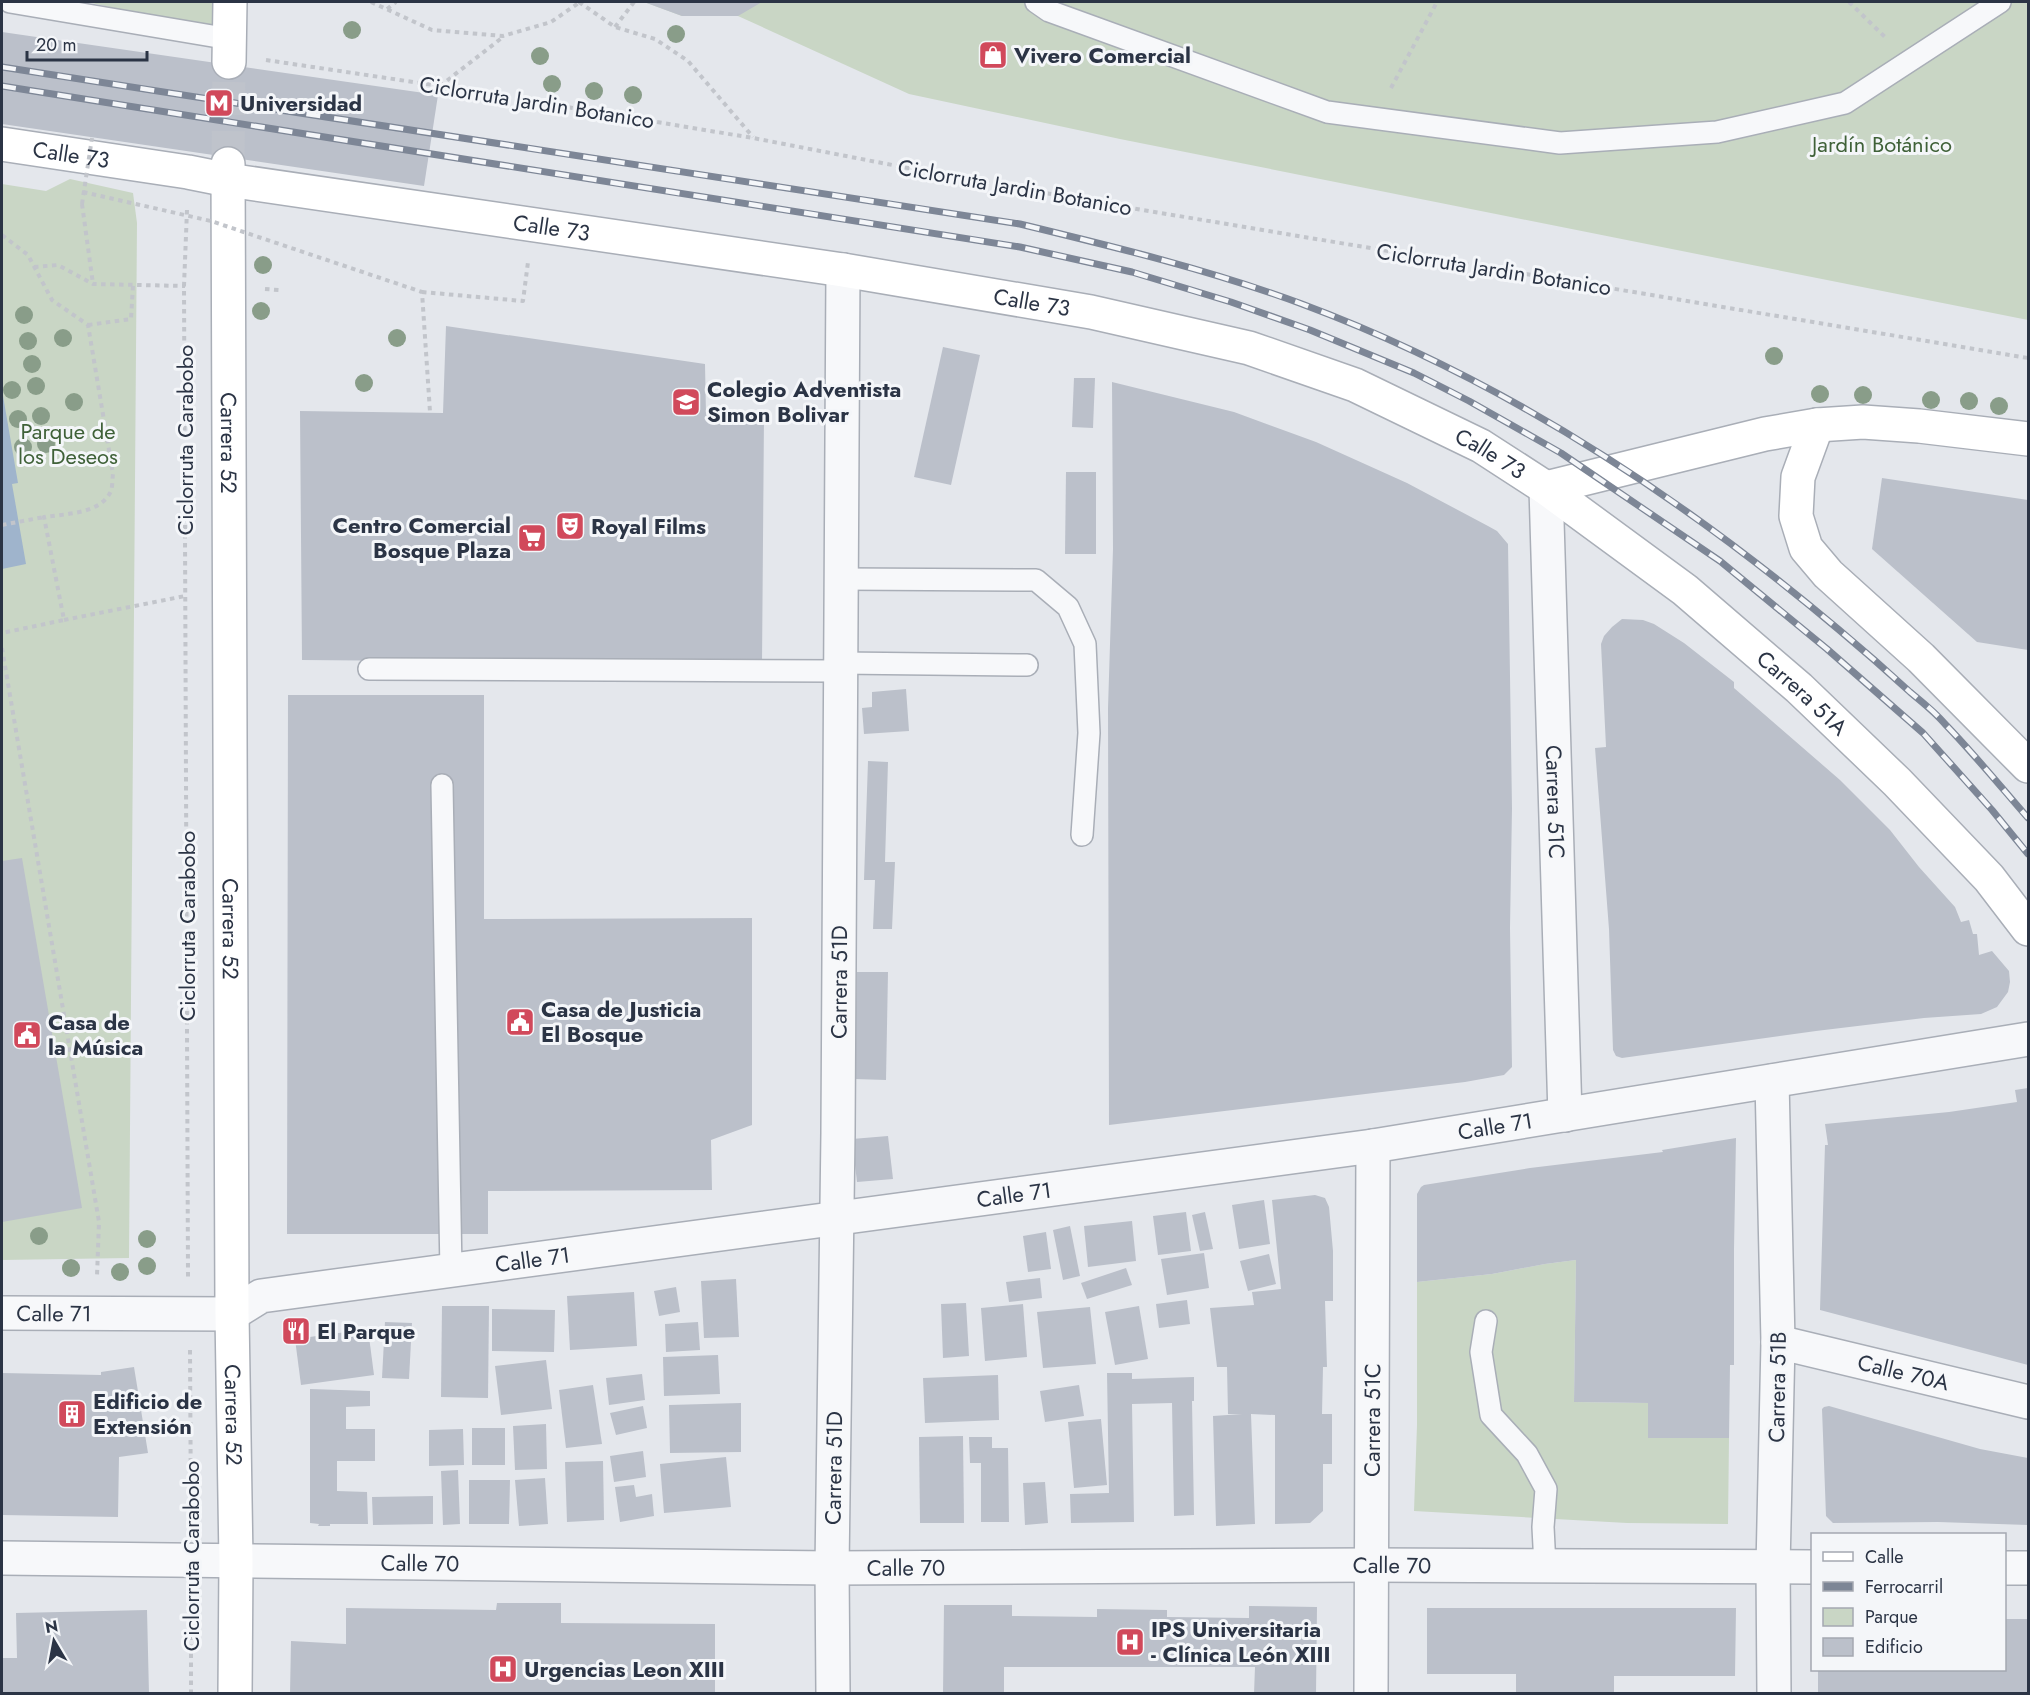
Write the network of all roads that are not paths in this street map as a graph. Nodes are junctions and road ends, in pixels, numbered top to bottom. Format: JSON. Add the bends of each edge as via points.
{"nodes":[{"id":1,"x":9,"y":2,"type":"edge"},
{"id":2,"x":230,"y":2,"type":"edge"},
{"id":3,"x":1036,"y":2,"type":"edge"},
{"id":4,"x":2000,"y":2,"type":"edge"},
{"id":5,"x":229,"y":52,"type":"joint"},
{"id":6,"x":2,"y":144,"type":"edge"},
{"id":7,"x":228,"y":172,"type":"junction"},
{"id":8,"x":843,"y":270,"type":"junction"},
{"id":9,"x":1817,"y":425,"type":"junction"},
{"id":10,"x":2028,"y":439,"type":"edge"},
{"id":11,"x":1545,"y":488,"type":"junction"},
{"id":12,"x":841,"y":579,"type":"junction"},
{"id":13,"x":1027,"y":664,"type":"dead end"},
{"id":14,"x":840,"y":667,"type":"junction"},
{"id":15,"x":369,"y":669,"type":"dead end"},
{"id":16,"x":2028,"y":766,"type":"edge"},
{"id":17,"x":442,"y":785,"type":"dead end"},
{"id":18,"x":1082,"y":835,"type":"dead end"},
{"id":19,"x":2028,"y":929,"type":"edge"},
{"id":20,"x":2028,"y":1039,"type":"edge"},
{"id":21,"x":1772,"y":1081,"type":"junction"},
{"id":22,"x":1565,"y":1115,"type":"junction"},
{"id":23,"x":1373,"y":1146,"type":"junction"},
{"id":24,"x":837,"y":1219,"type":"junction"},
{"id":25,"x":451,"y":1271,"type":"junction"},
{"id":26,"x":2,"y":1313,"type":"edge"},
{"id":27,"x":232,"y":1314,"type":"junction"},
{"id":28,"x":1486,"y":1321,"type":"dead end"},
{"id":29,"x":1778,"y":1342,"type":"junction"},
{"id":30,"x":2028,"y":1402,"type":"edge"},
{"id":31,"x":2,"y":1558,"type":"edge"},
{"id":32,"x":236,"y":1561,"type":"junction"},
{"id":33,"x":1371,"y":1565,"type":"junction"},
{"id":34,"x":1545,"y":1566,"type":"junction"},
{"id":35,"x":1773,"y":1567,"type":"junction"},
{"id":36,"x":1811,"y":1567,"type":"edge"},
{"id":37,"x":832,"y":1568,"type":"junction"},
{"id":38,"x":2006,"y":1568,"type":"edge"},
{"id":39,"x":2028,"y":1568,"type":"edge"},
{"id":40,"x":235,"y":1694,"type":"edge"},
{"id":41,"x":833,"y":1694,"type":"edge"},
{"id":42,"x":1371,"y":1694,"type":"edge"},
{"id":43,"x":1774,"y":1694,"type":"edge"}],
"edges":[{"from":1,"to":5,"type":"lane"},
{"from":2,"to":5,"type":"street"},
{"from":3,"to":4,"type":"lane","via":[[1049,11],[1327,112],[1560,143],[1717,132],[1845,103]]},
{"from":6,"to":7,"type":"street","name":"Calle 73","via":[[189,172]]},
{"from":7,"to":8,"type":"street","name":"Calle 73"},
{"from":7,"to":27,"type":"street","name":"Carrera 52"},
{"from":8,"to":11,"type":"street","name":"Calle 73","via":[[1091,312],[1249,348],[1355,385],[1481,446]]},
{"from":8,"to":12,"type":"street","name":"Carrera 51D"},
{"from":9,"to":10,"type":"street","name":"Calle 73","via":[[1863,422]]},
{"from":9,"to":11,"type":"street","name":"Calle 73"},
{"from":9,"to":16,"type":"street","via":[[1798,477],[1796,516],[1806,548],[1828,574],[1921,658]]},
{"from":11,"to":19,"type":"street","name":"Carrera 51A","via":[[1684,590],[1799,688],[1982,870]]},
{"from":11,"to":22,"type":"street","name":"Carrera 51C"},
{"from":12,"to":14,"type":"street","name":"Carrera 51D"},
{"from":12,"to":18,"type":"lane","via":[[1036,580],[1068,607],[1085,644],[1088,682]]},
{"from":13,"to":14,"type":"lane"},
{"from":14,"to":15,"type":"lane"},
{"from":14,"to":24,"type":"street","name":"Carrera 51D"},
{"from":17,"to":25,"type":"lane"},
{"from":20,"to":21,"type":"street","name":"Calle 71"},
{"from":21,"to":22,"type":"street","name":"Calle 71"},
{"from":21,"to":29,"type":"street","name":"Carrera 51B"},
{"from":22,"to":23,"type":"street","name":"Calle 71"},
{"from":23,"to":24,"type":"street","name":"Calle 71"},
{"from":23,"to":33,"type":"street","name":"Carrera 51C"},
{"from":24,"to":25,"type":"street","name":"Calle 71"},
{"from":24,"to":37,"type":"street","name":"Carrera 51D"},
{"from":25,"to":27,"type":"street","name":"Calle 71","via":[[261,1296]]},
{"from":26,"to":27,"type":"street","name":"Calle 71"},
{"from":27,"to":32,"type":"street","name":"Carrera 52"},
{"from":28,"to":34,"type":"lane","via":[[1481,1352],[1491,1415],[1527,1454],[1546,1489]]},
{"from":29,"to":30,"type":"street","name":"Calle 70A"},
{"from":29,"to":35,"type":"street","name":"Carrera 51B"},
{"from":31,"to":32,"type":"street","name":"Calle 70"},
{"from":32,"to":37,"type":"street","name":"Calle 70"},
{"from":32,"to":40,"type":"street","name":"Carrera 52"},
{"from":33,"to":34,"type":"street","name":"Calle 70"},
{"from":33,"to":37,"type":"street","name":"Calle 70"},
{"from":33,"to":42,"type":"street","name":"Carrera 51C"},
{"from":34,"to":35,"type":"street","name":"Calle 70"},
{"from":35,"to":36,"type":"street","name":"Calle 70"},
{"from":35,"to":43,"type":"street","name":"Carrera 51B"},
{"from":37,"to":41,"type":"street","name":"Carrera 51D"},
{"from":38,"to":39,"type":"street"}]}
